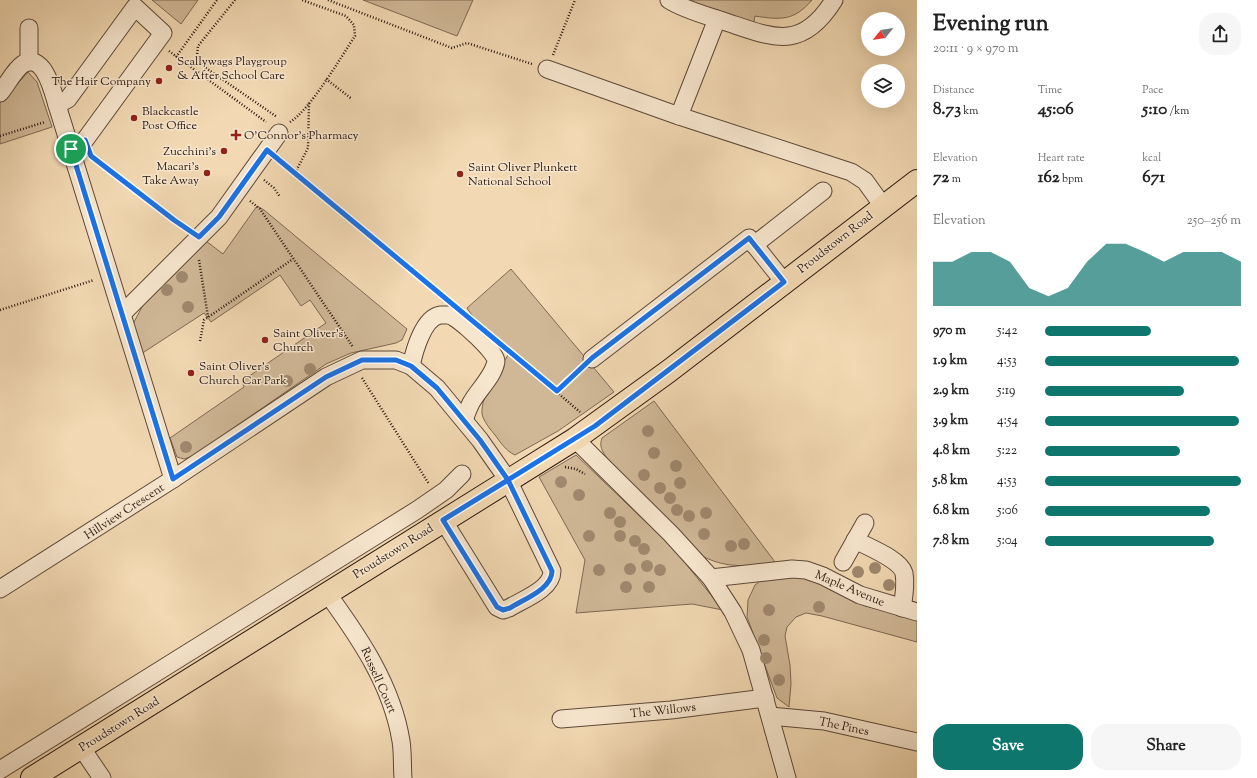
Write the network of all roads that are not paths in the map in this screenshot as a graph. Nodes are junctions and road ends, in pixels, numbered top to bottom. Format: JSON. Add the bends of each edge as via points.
{"nodes":[{"id":1,"x":669,"y":0,"type":"edge"},
{"id":2,"x":834,"y":0,"type":"edge"},
{"id":3,"x":717,"y":19,"type":"junction"},
{"id":4,"x":29,"y":28,"type":"dead end"},
{"id":5,"x":29,"y":62,"type":"junction"},
{"id":6,"x":547,"y":69,"type":"road end"},
{"id":7,"x":0,"y":93,"type":"edge"},
{"id":8,"x":57,"y":105,"type":"junction"},
{"id":9,"x":679,"y":116,"type":"junction"},
{"id":10,"x":283,"y":125,"type":"road end"},
{"id":11,"x":71,"y":149,"type":"junction"},
{"id":12,"x":917,"y":181,"type":"edge"},
{"id":13,"x":823,"y":190,"type":"dead end"},
{"id":14,"x":883,"y":206,"type":"junction"},
{"id":15,"x":754,"y":244,"type":"junction"},
{"id":16,"x":784,"y":282,"type":"junction"},
{"id":17,"x":122,"y":314,"type":"junction"},
{"id":18,"x":592,"y":358,"type":"road end"},
{"id":19,"x":411,"y":366,"type":"junction"},
{"id":20,"x":464,"y":420,"type":"junction"},
{"id":21,"x":575,"y":439,"type":"junction"},
{"id":22,"x":462,"y":474,"type":"dead end"},
{"id":23,"x":173,"y":479,"type":"junction"},
{"id":24,"x":508,"y":480,"type":"junction"},
{"id":25,"x":443,"y":520,"type":"junction"},
{"id":26,"x":865,"y":523,"type":"dead end"},
{"id":27,"x":855,"y":540,"type":"junction"},
{"id":28,"x":843,"y":562,"type":"dead end"},
{"id":29,"x":711,"y":578,"type":"junction"},
{"id":30,"x":0,"y":589,"type":"edge"},
{"id":31,"x":327,"y":593,"type":"junction"},
{"id":32,"x":910,"y":610,"type":"edge"},
{"id":33,"x":132,"y":687,"type":"junction"},
{"id":34,"x":765,"y":698,"type":"junction"},
{"id":35,"x":145,"y":707,"type":"junction"},
{"id":36,"x":770,"y":716,"type":"junction"},
{"id":37,"x":561,"y":719,"type":"dead end"},
{"id":38,"x":917,"y":742,"type":"edge"},
{"id":39,"x":81,"y":747,"type":"junction"},
{"id":40,"x":0,"y":770,"type":"edge"},
{"id":41,"x":32,"y":778,"type":"edge"},
{"id":42,"x":102,"y":778,"type":"edge"},
{"id":43,"x":403,"y":778,"type":"edge"},
{"id":44,"x":787,"y":778,"type":"edge"}],
"edges":[{"from":1,"to":3,"type":"street"},
{"from":2,"to":3,"type":"street","via":[[817,23],[792,36],[775,38]]},
{"from":3,"to":9,"type":"street"},
{"from":4,"to":5,"type":"street"},
{"from":5,"to":7,"type":"street","via":[[22,65]]},
{"from":5,"to":8,"type":"street","via":[[38,64],[45,72]]},
{"from":6,"to":9,"type":"street"},
{"from":8,"to":11,"type":"street"},
{"from":8,"to":11,"type":"street","via":[[68,99],[135,7],[163,33],[85,140]]},
{"from":9,"to":14,"type":"street","via":[[855,174],[865,181]]},
{"from":10,"to":17,"type":"street","via":[[219,217]]},
{"from":11,"to":17,"type":"street"},
{"from":12,"to":14,"type":"main road","name":"Proudstown Road"},
{"from":13,"to":15,"type":"street"},
{"from":14,"to":16,"type":"main road","name":"Proudstown Road"},
{"from":15,"to":16,"type":"street"},
{"from":15,"to":18,"type":"street","via":[[749,238]]},
{"from":16,"to":21,"type":"main road","name":"Proudstown Road"},
{"from":17,"to":23,"type":"street"},
{"from":19,"to":20,"type":"street","name":"Hillview Crescent","via":[[437,388]]},
{"from":19,"to":20,"type":"street","via":[[421,334],[439,315],[450,315],[495,354],[494,368],[471,403]]},
{"from":19,"to":23,"type":"street","name":"Hillview Crescent","via":[[396,360],[362,360],[326,377]]},
{"from":20,"to":24,"type":"street","name":"Hillview Crescent"},
{"from":21,"to":24,"type":"main road","name":"Proudstown Road"},
{"from":21,"to":29,"type":"street","via":[[672,534]]},
{"from":22,"to":33,"type":"street","via":[[446,490],[417,510]]},
{"from":23,"to":30,"type":"street","name":"Hillview Crescent"},
{"from":24,"to":25,"type":"main road","name":"Proudstown Road"},
{"from":24,"to":25,"type":"street","name":"Hillview Crescent","via":[[552,571],[552,579],[547,585],[510,608],[503,610],[497,607]]},
{"from":25,"to":31,"type":"main road","name":"Proudstown Road"},
{"from":26,"to":27,"type":"street"},
{"from":27,"to":28,"type":"street"},
{"from":27,"to":32,"type":"street","via":[[897,562],[904,572]]},
{"from":29,"to":32,"type":"street","name":"Maple Avenue","via":[[792,569],[806,570],[860,595]]},
{"from":29,"to":34,"type":"street","via":[[734,612],[751,650]]},
{"from":31,"to":35,"type":"main road","name":"Proudstown Road"},
{"from":31,"to":43,"type":"street","name":"Russell Court","via":[[365,648],[394,710],[401,742]]},
{"from":33,"to":35,"type":"street"},
{"from":33,"to":40,"type":"street"},
{"from":34,"to":36,"type":"street"},
{"from":34,"to":37,"type":"street","name":"The Willows","via":[[671,710]]},
{"from":35,"to":39,"type":"main road","name":"Proudstown Road"},
{"from":36,"to":38,"type":"street","name":"The Pines","via":[[824,721]]},
{"from":36,"to":44,"type":"street"},
{"from":39,"to":41,"type":"main road","name":"Proudstown Road"},
{"from":39,"to":42,"type":"street"}]}
